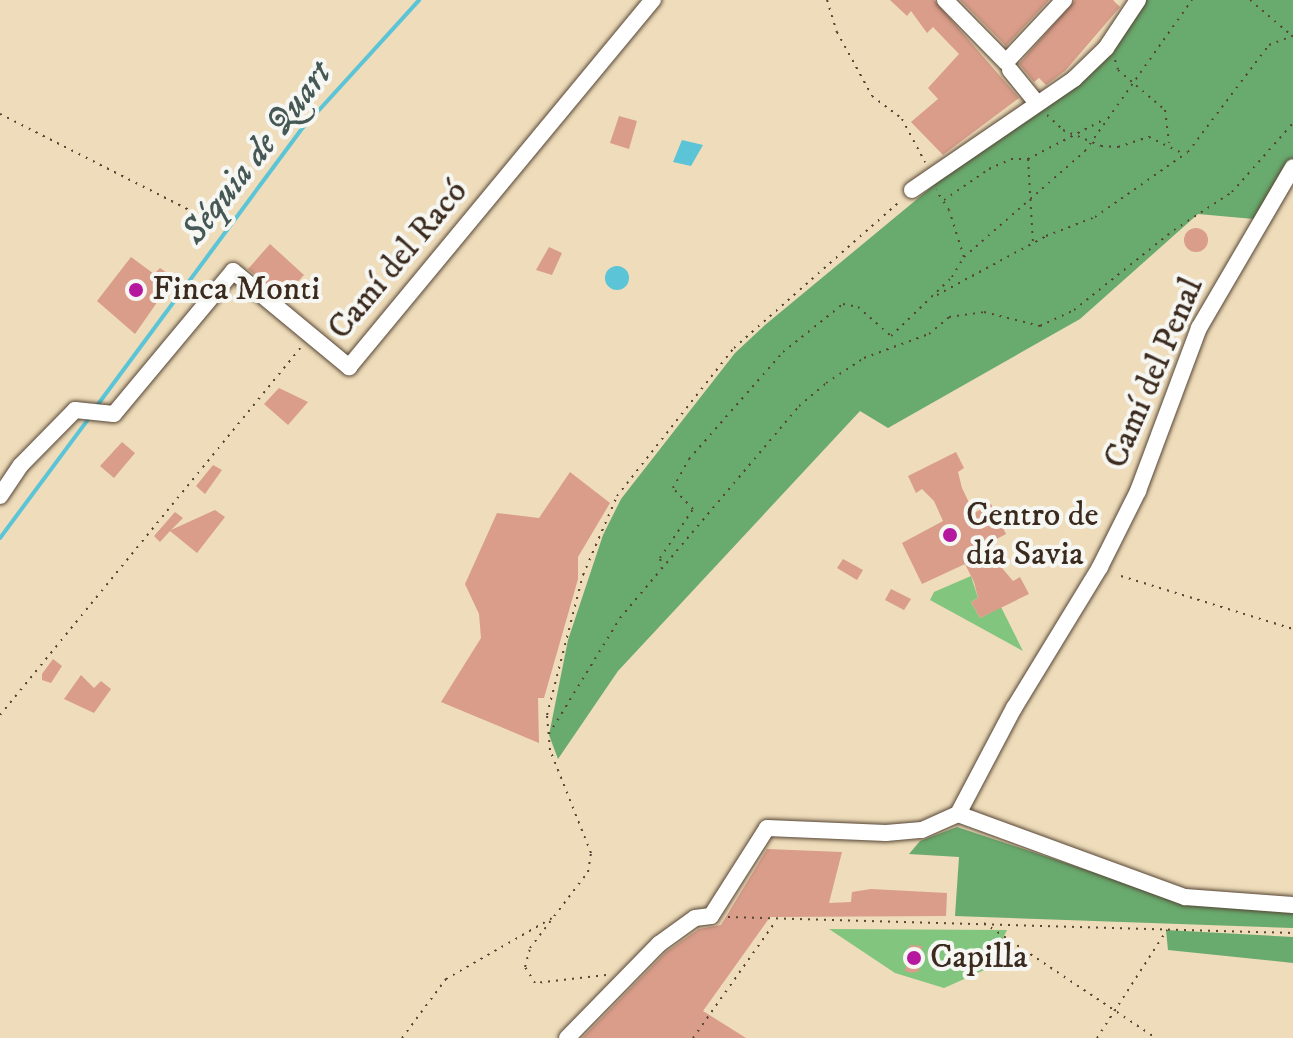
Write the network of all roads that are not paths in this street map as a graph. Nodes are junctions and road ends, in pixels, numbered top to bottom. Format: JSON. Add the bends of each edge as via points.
{"nodes":[{"id":1,"x":653,"y":0,"type":"edge"},
{"id":2,"x":1064,"y":0,"type":"edge"},
{"id":3,"x":1138,"y":0,"type":"edge"},
{"id":4,"x":954,"y":3,"type":"edge"},
{"id":5,"x":1008,"y":66,"type":"junction"},
{"id":6,"x":1036,"y":102,"type":"junction"},
{"id":7,"x":1293,"y":167,"type":"edge"},
{"id":8,"x":912,"y":190,"type":"road end"},
{"id":9,"x":0,"y":496,"type":"edge"},
{"id":10,"x":958,"y":814,"type":"junction"},
{"id":11,"x":1293,"y":905,"type":"edge"},
{"id":12,"x":567,"y":1038,"type":"edge"}],
"edges":[{"from":1,"to":9,"type":"street","name":"Camí del Racó","via":[[349,367],[233,271],[114,414],[75,410],[21,465]]},
{"from":2,"to":5,"type":"street"},
{"from":3,"to":6,"type":"street","via":[[1106,48],[1074,79]]},
{"from":4,"to":5,"type":"street"},
{"from":5,"to":6,"type":"street"},
{"from":6,"to":8,"type":"street"},
{"from":7,"to":10,"type":"street","name":"Camí del Penal","via":[[1199,328],[1138,491],[1100,567],[1014,708]]},
{"from":10,"to":11,"type":"street","via":[[1185,897]]},
{"from":10,"to":12,"type":"street","via":[[922,830],[898,832],[767,828],[711,916],[695,918],[631,971]]}]}
